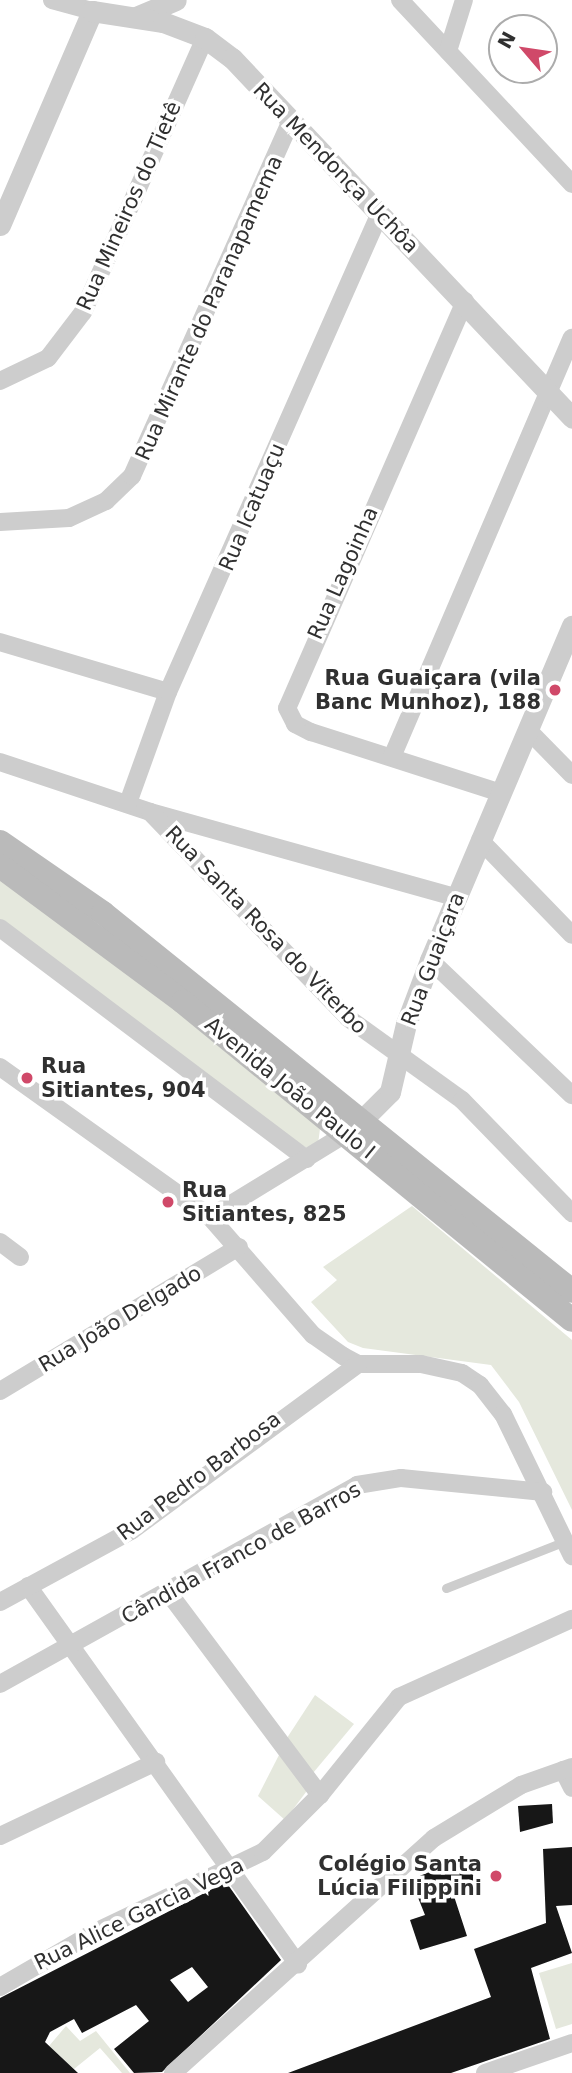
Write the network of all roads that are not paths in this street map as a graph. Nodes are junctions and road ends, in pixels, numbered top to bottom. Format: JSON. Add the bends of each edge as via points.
{"nodes":[{"id":1,"x":52,"y":0,"type":"edge"},
{"id":2,"x":176,"y":0,"type":"edge"},
{"id":3,"x":400,"y":0,"type":"edge"},
{"id":4,"x":464,"y":0,"type":"edge"},
{"id":5,"x":92,"y":11,"type":"junction"},
{"id":6,"x":136,"y":17,"type":"junction"},
{"id":7,"x":205,"y":38,"type":"junction"},
{"id":8,"x":448,"y":51,"type":"junction"},
{"id":9,"x":291,"y":120,"type":"junction"},
{"id":10,"x":572,"y":184,"type":"edge"},
{"id":11,"x":380,"y":213,"type":"junction"},
{"id":12,"x":0,"y":225,"type":"edge"},
{"id":13,"x":465,"y":301,"type":"junction"},
{"id":14,"x":572,"y":338,"type":"edge"},
{"id":15,"x":0,"y":381,"type":"edge"},
{"id":16,"x":548,"y":392,"type":"junction"},
{"id":17,"x":572,"y":418,"type":"edge"},
{"id":18,"x":0,"y":522,"type":"edge"},
{"id":19,"x":572,"y":626,"type":"edge"},
{"id":20,"x":0,"y":642,"type":"edge"},
{"id":21,"x":168,"y":692,"type":"junction"},
{"id":22,"x":528,"y":730,"type":"junction"},
{"id":23,"x":392,"y":757,"type":"junction"},
{"id":24,"x":0,"y":762,"type":"edge"},
{"id":25,"x":572,"y":775,"type":"edge"},
{"id":26,"x":501,"y":793,"type":"junction"},
{"id":27,"x":128,"y":803,"type":"junction"},
{"id":28,"x":150,"y":812,"type":"junction"},
{"id":29,"x":480,"y":840,"type":"junction"},
{"id":30,"x":0,"y":842,"type":"edge"},
{"id":31,"x":0,"y":866,"type":"edge"},
{"id":32,"x":457,"y":898,"type":"junction"},
{"id":33,"x":0,"y":928,"type":"edge"},
{"id":34,"x":572,"y":935,"type":"edge"},
{"id":35,"x":430,"y":960,"type":"junction"},
{"id":36,"x":402,"y":1059,"type":"junction"},
{"id":37,"x":0,"y":1067,"type":"edge"},
{"id":38,"x":572,"y":1095,"type":"edge"},
{"id":39,"x":356,"y":1128,"type":"junction"},
{"id":40,"x":307,"y":1159,"type":"junction"},
{"id":41,"x":572,"y":1213,"type":"edge"},
{"id":42,"x":210,"y":1217,"type":"junction"},
{"id":43,"x":0,"y":1242,"type":"edge"},
{"id":44,"x":239,"y":1247,"type":"junction"},
{"id":45,"x":20,"y":1257,"type":"dead end"},
{"id":46,"x":572,"y":1291,"type":"edge"},
{"id":47,"x":572,"y":1320,"type":"edge"},
{"id":48,"x":358,"y":1364,"type":"junction"},
{"id":49,"x":0,"y":1391,"type":"edge"},
{"id":50,"x":543,"y":1492,"type":"junction"},
{"id":51,"x":568,"y":1549,"type":"edge"},
{"id":52,"x":28,"y":1586,"type":"junction"},
{"id":53,"x":446,"y":1588,"type":"dead end"},
{"id":54,"x":168,"y":1592,"type":"junction"},
{"id":55,"x":0,"y":1602,"type":"edge"},
{"id":56,"x":572,"y":1619,"type":"edge"},
{"id":57,"x":71,"y":1650,"type":"junction"},
{"id":58,"x":0,"y":1684,"type":"edge"},
{"id":59,"x":156,"y":1762,"type":"junction"},
{"id":60,"x":567,"y":1768,"type":"edge"},
{"id":61,"x":572,"y":1788,"type":"edge"},
{"id":62,"x":320,"y":1795,"type":"junction"},
{"id":63,"x":0,"y":1836,"type":"edge"},
{"id":64,"x":233,"y":1871,"type":"junction"},
{"id":65,"x":298,"y":1964,"type":"junction"},
{"id":66,"x":0,"y":1987,"type":"edge"},
{"id":67,"x":572,"y":2043,"type":"edge"},
{"id":68,"x":173,"y":2073,"type":"edge"},
{"id":69,"x":485,"y":2073,"type":"edge"}],
"edges":[{"from":1,"to":5,"type":"street","name":"Rua Mendonça Uchôa"},
{"from":2,"to":6,"type":"street"},
{"from":3,"to":8,"type":"street"},
{"from":4,"to":8,"type":"street"},
{"from":5,"to":6,"type":"street","name":"Rua Mendonça Uchôa"},
{"from":5,"to":12,"type":"street"},
{"from":6,"to":7,"type":"street","name":"Rua Mendonça Uchôa"},
{"from":7,"to":9,"type":"street","name":"Rua Mendonça Uchôa"},
{"from":7,"to":15,"type":"street","name":"Rua Mineiros do Tietê","via":[[83,312],[48,358]]},
{"from":8,"to":10,"type":"street"},
{"from":9,"to":11,"type":"street","name":"Rua Mendonça Uchôa"},
{"from":9,"to":18,"type":"street","name":"Rua Mirante do Paranapamema","via":[[132,476],[106,501],[69,517]]},
{"from":11,"to":13,"type":"street","name":"Rua Mendonça Uchôa"},
{"from":11,"to":21,"type":"street","name":"Rua Icatuaçu"},
{"from":13,"to":16,"type":"street","name":"Rua Mendonça Uchôa"},
{"from":13,"to":23,"type":"street","name":"Rua Lagoinha","via":[[286,708],[302,728]]},
{"from":14,"to":16,"type":"street"},
{"from":16,"to":17,"type":"street","name":"Rua Mendonça Uchôa"},
{"from":16,"to":23,"type":"street"},
{"from":19,"to":22,"type":"street","name":"Rua Guaiçara"},
{"from":20,"to":21,"type":"street"},
{"from":21,"to":27,"type":"street","name":"Rua Icatuaçu"},
{"from":22,"to":25,"type":"street"},
{"from":22,"to":26,"type":"street","name":"Rua Guaiçara"},
{"from":23,"to":26,"type":"street","name":"Rua Lagoinha"},
{"from":24,"to":27,"type":"street"},
{"from":26,"to":29,"type":"street","name":"Rua Guaiçara"},
{"from":27,"to":28,"type":"street"},
{"from":28,"to":32,"type":"street"},
{"from":28,"to":36,"type":"street","name":"Rua Santa Rosa do Viterbo","via":[[348,1018]]},
{"from":29,"to":32,"type":"street","name":"Rua Guaiçara"},
{"from":29,"to":34,"type":"street"},
{"from":30,"to":39,"type":"main road","name":"Avenida João Paulo I","via":[[83,897]]},
{"from":31,"to":39,"type":"main road","name":"Avenida João Paulo I"},
{"from":32,"to":35,"type":"street","name":"Rua Guaiçara"},
{"from":33,"to":40,"type":"street"},
{"from":35,"to":36,"type":"street","name":"Rua Guaiçara","via":[[406,1024]]},
{"from":35,"to":38,"type":"street"},
{"from":36,"to":39,"type":"street","name":"Rua Guaiçara","via":[[390,1092]]},
{"from":36,"to":41,"type":"street","name":"Rua Santa Rosa do Viterbo","via":[[462,1100]]},
{"from":37,"to":42,"type":"street"},
{"from":39,"to":40,"type":"street","name":"Rua Guaiçara"},
{"from":39,"to":46,"type":"main road","name":"Avenida João Paulo I"},
{"from":39,"to":47,"type":"main road","name":"Avenida João Paulo I"},
{"from":40,"to":42,"type":"street","name":"Rua Guaiçara"},
{"from":42,"to":44,"type":"street"},
{"from":43,"to":45,"type":"street"},
{"from":44,"to":48,"type":"street","via":[[313,1335]]},
{"from":44,"to":49,"type":"street","name":"Rua João Delgado"},
{"from":48,"to":50,"type":"street","via":[[421,1364],[462,1373],[480,1385],[503,1414]]},
{"from":48,"to":52,"type":"street","name":"Rua Pedro Barbosa","via":[[131,1531]]},
{"from":50,"to":51,"type":"street"},
{"from":50,"to":54,"type":"street","name":"Cândida Franco de Barros","via":[[401,1478],[357,1485]]},
{"from":51,"to":53,"type":"lane"},
{"from":52,"to":55,"type":"street","name":"Rua Pedro Barbosa"},
{"from":52,"to":57,"type":"street"},
{"from":54,"to":57,"type":"street","name":"Cândida Franco de Barros"},
{"from":54,"to":62,"type":"street"},
{"from":56,"to":62,"type":"street","name":"Rua Alice Garcia Vega","via":[[399,1697]]},
{"from":57,"to":58,"type":"street","name":"Cândida Franco de Barros"},
{"from":57,"to":59,"type":"street"},
{"from":59,"to":63,"type":"street"},
{"from":59,"to":64,"type":"street"},
{"from":60,"to":61,"type":"street"},
{"from":60,"to":65,"type":"street","via":[[521,1785],[434,1838]]},
{"from":62,"to":64,"type":"street","name":"Rua Alice Garcia Vega","via":[[263,1853]]},
{"from":64,"to":65,"type":"street"},
{"from":64,"to":66,"type":"street","name":"Rua Alice Garcia Vega","via":[[95,1932]]},
{"from":65,"to":68,"type":"street"},
{"from":67,"to":69,"type":"street"}]}
